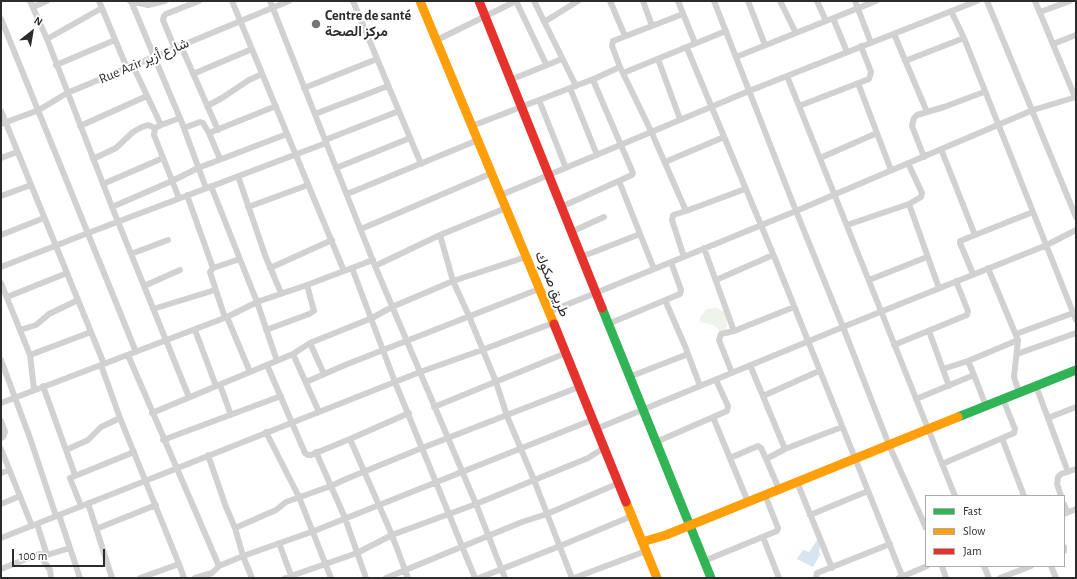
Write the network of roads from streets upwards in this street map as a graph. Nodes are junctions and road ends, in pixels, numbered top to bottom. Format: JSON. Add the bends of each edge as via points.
{"nodes":[{"id":1,"x":47,"y":1,"type":"edge"},
{"id":2,"x":99,"y":1,"type":"edge"},
{"id":3,"x":131,"y":1,"type":"edge"},
{"id":4,"x":165,"y":1,"type":"edge"},
{"id":5,"x":198,"y":1,"type":"edge"},
{"id":6,"x":232,"y":1,"type":"edge"},
{"id":7,"x":270,"y":1,"type":"edge"},
{"id":8,"x":289,"y":1,"type":"edge"},
{"id":9,"x":353,"y":1,"type":"edge"},
{"id":10,"x":420,"y":1,"type":"edge"},
{"id":11,"x":479,"y":1,"type":"edge"},
{"id":12,"x":516,"y":1,"type":"edge"},
{"id":13,"x":534,"y":1,"type":"edge"},
{"id":14,"x":578,"y":1,"type":"edge"},
{"id":15,"x":610,"y":1,"type":"edge"},
{"id":16,"x":643,"y":1,"type":"edge"},
{"id":17,"x":678,"y":1,"type":"edge"},
{"id":18,"x":714,"y":1,"type":"edge"},
{"id":19,"x":748,"y":1,"type":"edge"},
{"id":20,"x":780,"y":1,"type":"edge"},
{"id":21,"x":817,"y":1,"type":"edge"},
{"id":22,"x":855,"y":1,"type":"edge"},
{"id":23,"x":876,"y":1,"type":"edge"},
{"id":24,"x":977,"y":1,"type":"edge"},
{"id":25,"x":987,"y":1,"type":"edge"},
{"id":26,"x":1035,"y":1,"type":"edge"},
{"id":27,"x":1070,"y":1,"type":"edge"},
{"id":28,"x":31,"y":4,"type":"edge"},
{"id":29,"x":102,"y":8,"type":"junction"},
{"id":30,"x":272,"y":8,"type":"junction"},
{"id":31,"x":858,"y":8,"type":"junction"},
{"id":32,"x":951,"y":11,"type":"junction"},
{"id":33,"x":1040,"y":12,"type":"junction"},
{"id":34,"x":170,"y":13,"type":"junction"},
{"id":35,"x":683,"y":14,"type":"junction"},
{"id":36,"x":486,"y":16,"type":"junction"},
{"id":37,"x":833,"y":18,"type":"junction"},
{"id":38,"x":1,"y":20,"type":"edge"},
{"id":39,"x":240,"y":21,"type":"junction"},
{"id":40,"x":826,"y":21,"type":"junction"},
{"id":41,"x":544,"y":22,"type":"junction"},
{"id":42,"x":652,"y":26,"type":"junction"},
{"id":43,"x":726,"y":31,"type":"junction"},
{"id":44,"x":796,"y":33,"type":"junction"},
{"id":45,"x":894,"y":34,"type":"junction"},
{"id":46,"x":1076,"y":35,"type":"edge"},
{"id":47,"x":625,"y":36,"type":"junction"},
{"id":48,"x":964,"y":38,"type":"junction"},
{"id":49,"x":47,"y":39,"type":"junction"},
{"id":50,"x":115,"y":40,"type":"junction"},
{"id":51,"x":437,"y":40,"type":"junction"},
{"id":52,"x":871,"y":43,"type":"junction"},
{"id":53,"x":695,"y":44,"type":"junction"},
{"id":54,"x":1053,"y":44,"type":"junction"},
{"id":55,"x":765,"y":45,"type":"junction"},
{"id":56,"x":861,"y":46,"type":"junction"},
{"id":57,"x":178,"y":47,"type":"junction"},
{"id":58,"x":687,"y":48,"type":"junction"},
{"id":59,"x":252,"y":49,"type":"junction"},
{"id":60,"x":847,"y":52,"type":"junction"},
{"id":61,"x":155,"y":57,"type":"junction"},
{"id":62,"x":736,"y":57,"type":"junction"},
{"id":63,"x":562,"y":59,"type":"junction"},
{"id":64,"x":658,"y":59,"type":"junction"},
{"id":65,"x":377,"y":60,"type":"junction"},
{"id":66,"x":905,"y":61,"type":"junction"},
{"id":67,"x":546,"y":64,"type":"junction"},
{"id":68,"x":56,"y":65,"type":"junction"},
{"id":69,"x":130,"y":67,"type":"junction"},
{"id":70,"x":620,"y":67,"type":"junction"},
{"id":71,"x":623,"y":73,"type":"junction"},
{"id":72,"x":193,"y":74,"type":"junction"},
{"id":73,"x":262,"y":74,"type":"junction"},
{"id":74,"x":787,"y":76,"type":"junction"},
{"id":75,"x":510,"y":80,"type":"junction"},
{"id":76,"x":592,"y":80,"type":"junction"},
{"id":77,"x":858,"y":83,"type":"junction"},
{"id":78,"x":388,"y":86,"type":"junction"},
{"id":79,"x":573,"y":87,"type":"junction"},
{"id":80,"x":304,"y":88,"type":"junction"},
{"id":81,"x":749,"y":91,"type":"junction"},
{"id":82,"x":984,"y":92,"type":"junction"},
{"id":83,"x":67,"y":94,"type":"junction"},
{"id":84,"x":147,"y":96,"type":"junction"},
{"id":85,"x":1075,"y":97,"type":"edge"},
{"id":86,"x":539,"y":100,"type":"junction"},
{"id":87,"x":207,"y":106,"type":"junction"},
{"id":88,"x":276,"y":106,"type":"junction"},
{"id":89,"x":712,"y":106,"type":"junction"},
{"id":90,"x":799,"y":106,"type":"junction"},
{"id":91,"x":521,"y":108,"type":"junction"},
{"id":92,"x":38,"y":110,"type":"junction"},
{"id":93,"x":1033,"y":110,"type":"junction"},
{"id":94,"x":399,"y":111,"type":"junction"},
{"id":95,"x":1,"y":112,"type":"edge"},
{"id":96,"x":927,"y":112,"type":"junction"},
{"id":97,"x":315,"y":114,"type":"junction"},
{"id":98,"x":180,"y":118,"type":"junction"},
{"id":99,"x":680,"y":119,"type":"junction"},
{"id":100,"x":3,"y":123,"type":"edge"},
{"id":101,"x":80,"y":126,"type":"junction"},
{"id":102,"x":472,"y":126,"type":"junction"},
{"id":103,"x":998,"y":126,"type":"junction"},
{"id":104,"x":158,"y":127,"type":"junction"},
{"id":105,"x":184,"y":128,"type":"junction"},
{"id":106,"x":218,"y":130,"type":"junction"},
{"id":107,"x":651,"y":131,"type":"junction"},
{"id":108,"x":209,"y":133,"type":"junction"},
{"id":109,"x":877,"y":133,"type":"junction"},
{"id":110,"x":287,"y":134,"type":"junction"},
{"id":111,"x":724,"y":137,"type":"junction"},
{"id":112,"x":410,"y":138,"type":"junction"},
{"id":113,"x":478,"y":140,"type":"junction"},
{"id":114,"x":326,"y":142,"type":"junction"},
{"id":115,"x":621,"y":144,"type":"junction"},
{"id":116,"x":941,"y":149,"type":"junction"},
{"id":117,"x":18,"y":152,"type":"junction"},
{"id":118,"x":296,"y":154,"type":"junction"},
{"id":119,"x":597,"y":155,"type":"junction"},
{"id":120,"x":924,"y":157,"type":"junction"},
{"id":121,"x":1,"y":158,"type":"edge"},
{"id":122,"x":163,"y":158,"type":"junction"},
{"id":123,"x":820,"y":158,"type":"junction"},
{"id":124,"x":93,"y":159,"type":"junction"},
{"id":125,"x":220,"y":160,"type":"junction"},
{"id":126,"x":665,"y":162,"type":"junction"},
{"id":127,"x":908,"y":163,"type":"junction"},
{"id":128,"x":420,"y":164,"type":"junction"},
{"id":129,"x":198,"y":168,"type":"junction"},
{"id":130,"x":336,"y":168,"type":"junction"},
{"id":131,"x":566,"y":168,"type":"junction"},
{"id":132,"x":891,"y":170,"type":"junction"},
{"id":133,"x":492,"y":174,"type":"junction"},
{"id":134,"x":238,"y":176,"type":"junction"},
{"id":135,"x":548,"y":176,"type":"junction"},
{"id":136,"x":172,"y":181,"type":"junction"},
{"id":137,"x":619,"y":181,"type":"junction"},
{"id":138,"x":103,"y":184,"type":"junction"},
{"id":139,"x":31,"y":185,"type":"junction"},
{"id":140,"x":308,"y":185,"type":"junction"},
{"id":141,"x":209,"y":187,"type":"junction"},
{"id":142,"x":745,"y":189,"type":"junction"},
{"id":143,"x":347,"y":194,"type":"junction"},
{"id":144,"x":187,"y":195,"type":"junction"},
{"id":145,"x":501,"y":195,"type":"junction"},
{"id":146,"x":834,"y":195,"type":"junction"},
{"id":147,"x":1,"y":196,"type":"edge"},
{"id":148,"x":179,"y":198,"type":"junction"},
{"id":149,"x":909,"y":204,"type":"junction"},
{"id":150,"x":112,"y":207,"type":"junction"},
{"id":151,"x":248,"y":207,"type":"junction"},
{"id":152,"x":561,"y":207,"type":"junction"},
{"id":153,"x":506,"y":208,"type":"junction"},
{"id":154,"x":796,"y":211,"type":"junction"},
{"id":155,"x":686,"y":212,"type":"junction"},
{"id":156,"x":1033,"y":212,"type":"junction"},
{"id":157,"x":604,"y":217,"type":"dead end"},
{"id":158,"x":1076,"y":217,"type":"edge"},
{"id":159,"x":44,"y":218,"type":"junction"},
{"id":160,"x":117,"y":221,"type":"junction"},
{"id":161,"x":847,"y":225,"type":"junction"},
{"id":162,"x":760,"y":226,"type":"junction"},
{"id":163,"x":360,"y":229,"type":"junction"},
{"id":164,"x":1076,"y":230,"type":"edge"},
{"id":165,"x":571,"y":232,"type":"junction"},
{"id":166,"x":88,"y":233,"type":"junction"},
{"id":167,"x":640,"y":234,"type":"junction"},
{"id":168,"x":1,"y":235,"type":"edge"},
{"id":169,"x":440,"y":235,"type":"junction"},
{"id":170,"x":975,"y":235,"type":"junction"},
{"id":171,"x":168,"y":240,"type":"dead end"},
{"id":172,"x":332,"y":240,"type":"junction"},
{"id":173,"x":56,"y":245,"type":"junction"},
{"id":174,"x":1046,"y":245,"type":"junction"},
{"id":175,"x":704,"y":248,"type":"junction"},
{"id":176,"x":131,"y":254,"type":"junction"},
{"id":177,"x":773,"y":255,"type":"junction"},
{"id":178,"x":526,"y":257,"type":"junction"},
{"id":179,"x":581,"y":257,"type":"junction"},
{"id":180,"x":684,"y":257,"type":"junction"},
{"id":181,"x":927,"y":257,"type":"junction"},
{"id":182,"x":240,"y":259,"type":"junction"},
{"id":183,"x":373,"y":260,"type":"junction"},
{"id":184,"x":671,"y":262,"type":"junction"},
{"id":185,"x":375,"y":266,"type":"junction"},
{"id":186,"x":1,"y":267,"type":"edge"},
{"id":187,"x":213,"y":268,"type":"junction"},
{"id":188,"x":270,"y":268,"type":"junction"},
{"id":189,"x":352,"y":268,"type":"junction"},
{"id":190,"x":988,"y":268,"type":"junction"},
{"id":191,"x":654,"y":269,"type":"junction"},
{"id":192,"x":180,"y":270,"type":"dead end"},
{"id":193,"x":344,"y":271,"type":"junction"},
{"id":194,"x":67,"y":273,"type":"junction"},
{"id":195,"x":973,"y":274,"type":"junction"},
{"id":196,"x":716,"y":280,"type":"junction"},
{"id":197,"x":868,"y":280,"type":"junction"},
{"id":198,"x":453,"y":281,"type":"junction"},
{"id":199,"x":956,"y":282,"type":"junction"},
{"id":200,"x":1,"y":283,"type":"edge"},
{"id":201,"x":307,"y":285,"type":"junction"},
{"id":202,"x":144,"y":286,"type":"junction"},
{"id":203,"x":939,"y":288,"type":"junction"},
{"id":204,"x":539,"y":289,"type":"junction"},
{"id":205,"x":2,"y":290,"type":"edge"},
{"id":206,"x":215,"y":290,"type":"junction"},
{"id":207,"x":281,"y":293,"type":"junction"},
{"id":208,"x":596,"y":293,"type":"junction"},
{"id":209,"x":7,"y":297,"type":"junction"},
{"id":210,"x":78,"y":300,"type":"junction"},
{"id":211,"x":665,"y":300,"type":"junction"},
{"id":212,"x":257,"y":302,"type":"junction"},
{"id":213,"x":392,"y":307,"type":"junction"},
{"id":214,"x":794,"y":307,"type":"junction"},
{"id":215,"x":153,"y":309,"type":"junction"},
{"id":216,"x":881,"y":311,"type":"junction"},
{"id":217,"x":549,"y":312,"type":"junction"},
{"id":218,"x":1073,"y":312,"type":"junction"},
{"id":219,"x":469,"y":316,"type":"junction"},
{"id":220,"x":226,"y":318,"type":"junction"},
{"id":221,"x":372,"y":318,"type":"junction"},
{"id":222,"x":1076,"y":320,"type":"edge"},
{"id":223,"x":553,"y":323,"type":"junction"},
{"id":224,"x":608,"y":324,"type":"junction"},
{"id":225,"x":843,"y":327,"type":"junction"},
{"id":226,"x":20,"y":330,"type":"junction"},
{"id":227,"x":195,"y":330,"type":"junction"},
{"id":228,"x":266,"y":330,"type":"junction"},
{"id":229,"x":734,"y":331,"type":"junction"},
{"id":230,"x":929,"y":331,"type":"junction"},
{"id":231,"x":91,"y":332,"type":"junction"},
{"id":232,"x":1076,"y":333,"type":"edge"},
{"id":233,"x":1017,"y":337,"type":"junction"},
{"id":234,"x":166,"y":341,"type":"junction"},
{"id":235,"x":406,"y":341,"type":"junction"},
{"id":236,"x":808,"y":341,"type":"junction"},
{"id":237,"x":310,"y":343,"type":"junction"},
{"id":238,"x":894,"y":345,"type":"junction"},
{"id":239,"x":384,"y":350,"type":"junction"},
{"id":240,"x":482,"y":350,"type":"junction"},
{"id":241,"x":136,"y":352,"type":"junction"},
{"id":242,"x":566,"y":353,"type":"junction"},
{"id":243,"x":293,"y":354,"type":"junction"},
{"id":244,"x":688,"y":354,"type":"junction"},
{"id":245,"x":1017,"y":354,"type":"junction"},
{"id":246,"x":30,"y":355,"type":"junction"},
{"id":247,"x":128,"y":355,"type":"junction"},
{"id":248,"x":1,"y":360,"type":"edge"},
{"id":249,"x":278,"y":360,"type":"junction"},
{"id":250,"x":968,"y":361,"type":"junction"},
{"id":251,"x":102,"y":365,"type":"junction"},
{"id":252,"x":267,"y":365,"type":"junction"},
{"id":253,"x":750,"y":365,"type":"junction"},
{"id":254,"x":943,"y":369,"type":"junction"},
{"id":255,"x":1076,"y":370,"type":"edge"},
{"id":256,"x":819,"y":371,"type":"junction"},
{"id":257,"x":250,"y":372,"type":"junction"},
{"id":258,"x":420,"y":372,"type":"junction"},
{"id":259,"x":732,"y":373,"type":"junction"},
{"id":260,"x":324,"y":374,"type":"junction"},
{"id":261,"x":974,"y":375,"type":"junction"},
{"id":262,"x":629,"y":377,"type":"junction"},
{"id":263,"x":716,"y":380,"type":"junction"},
{"id":264,"x":306,"y":382,"type":"junction"},
{"id":265,"x":395,"y":382,"type":"junction"},
{"id":266,"x":496,"y":382,"type":"junction"},
{"id":267,"x":218,"y":385,"type":"junction"},
{"id":268,"x":43,"y":386,"type":"junction"},
{"id":269,"x":700,"y":386,"type":"junction"},
{"id":270,"x":949,"y":386,"type":"junction"},
{"id":271,"x":1036,"y":386,"type":"junction"},
{"id":272,"x":579,"y":387,"type":"junction"},
{"id":273,"x":34,"y":390,"type":"junction"},
{"id":274,"x":1019,"y":393,"type":"junction"},
{"id":275,"x":281,"y":396,"type":"junction"},
{"id":276,"x":763,"y":396,"type":"junction"},
{"id":277,"x":15,"y":397,"type":"junction"},
{"id":278,"x":189,"y":398,"type":"junction"},
{"id":279,"x":916,"y":399,"type":"junction"},
{"id":280,"x":1003,"y":399,"type":"junction"},
{"id":281,"x":1,"y":403,"type":"edge"},
{"id":282,"x":986,"y":406,"type":"junction"},
{"id":283,"x":434,"y":407,"type":"junction"},
{"id":284,"x":1076,"y":407,"type":"edge"},
{"id":285,"x":642,"y":410,"type":"junction"},
{"id":286,"x":319,"y":412,"type":"junction"},
{"id":287,"x":152,"y":413,"type":"junction"},
{"id":288,"x":409,"y":413,"type":"junction"},
{"id":289,"x":231,"y":414,"type":"junction"},
{"id":290,"x":507,"y":416,"type":"junction"},
{"id":291,"x":712,"y":417,"type":"junction"},
{"id":292,"x":120,"y":418,"type":"junction"},
{"id":293,"x":1048,"y":418,"type":"junction"},
{"id":294,"x":592,"y":420,"type":"junction"},
{"id":295,"x":1,"y":421,"type":"edge"},
{"id":296,"x":292,"y":422,"type":"junction"},
{"id":297,"x":842,"y":427,"type":"junction"},
{"id":298,"x":928,"y":429,"type":"junction"},
{"id":299,"x":596,"y":430,"type":"junction"},
{"id":300,"x":266,"y":432,"type":"junction"},
{"id":301,"x":1,"y":438,"type":"edge"},
{"id":302,"x":448,"y":438,"type":"junction"},
{"id":303,"x":1002,"y":438,"type":"junction"},
{"id":304,"x":350,"y":439,"type":"junction"},
{"id":305,"x":164,"y":440,"type":"junction"},
{"id":306,"x":656,"y":442,"type":"junction"},
{"id":307,"x":889,"y":445,"type":"junction"},
{"id":308,"x":422,"y":448,"type":"junction"},
{"id":309,"x":520,"y":448,"type":"junction"},
{"id":310,"x":604,"y":448,"type":"junction"},
{"id":311,"x":1,"y":449,"type":"edge"},
{"id":312,"x":785,"y":449,"type":"junction"},
{"id":313,"x":66,"y":450,"type":"junction"},
{"id":314,"x":134,"y":452,"type":"junction"},
{"id":315,"x":316,"y":452,"type":"junction"},
{"id":316,"x":208,"y":455,"type":"junction"},
{"id":317,"x":730,"y":458,"type":"junction"},
{"id":318,"x":766,"y":458,"type":"junction"},
{"id":319,"x":855,"y":458,"type":"junction"},
{"id":320,"x":942,"y":464,"type":"junction"},
{"id":321,"x":175,"y":468,"type":"junction"},
{"id":322,"x":1076,"y":469,"type":"edge"},
{"id":323,"x":9,"y":470,"type":"junction"},
{"id":324,"x":364,"y":472,"type":"junction"},
{"id":325,"x":462,"y":472,"type":"junction"},
{"id":326,"x":1068,"y":472,"type":"junction"},
{"id":327,"x":1,"y":473,"type":"edge"},
{"id":328,"x":75,"y":475,"type":"junction"},
{"id":329,"x":145,"y":480,"type":"junction"},
{"id":330,"x":534,"y":480,"type":"junction"},
{"id":331,"x":436,"y":482,"type":"junction"},
{"id":332,"x":797,"y":482,"type":"junction"},
{"id":333,"x":618,"y":483,"type":"junction"},
{"id":334,"x":331,"y":486,"type":"junction"},
{"id":335,"x":779,"y":489,"type":"junction"},
{"id":336,"x":868,"y":491,"type":"junction"},
{"id":337,"x":765,"y":495,"type":"junction"},
{"id":338,"x":955,"y":495,"type":"edge"},
{"id":339,"x":1022,"y":495,"type":"edge"},
{"id":340,"x":1061,"y":495,"type":"edge"},
{"id":341,"x":20,"y":496,"type":"junction"},
{"id":342,"x":299,"y":497,"type":"junction"},
{"id":343,"x":748,"y":502,"type":"junction"},
{"id":344,"x":88,"y":503,"type":"junction"},
{"id":345,"x":1,"y":504,"type":"edge"},
{"id":346,"x":476,"y":504,"type":"junction"},
{"id":347,"x":156,"y":505,"type":"junction"},
{"id":348,"x":378,"y":505,"type":"junction"},
{"id":349,"x":81,"y":506,"type":"junction"},
{"id":350,"x":1076,"y":509,"type":"edge"},
{"id":351,"x":1065,"y":513,"type":"edge"},
{"id":352,"x":448,"y":514,"type":"junction"},
{"id":353,"x":547,"y":514,"type":"junction"},
{"id":354,"x":810,"y":515,"type":"junction"},
{"id":355,"x":57,"y":516,"type":"junction"},
{"id":356,"x":632,"y":516,"type":"junction"},
{"id":357,"x":345,"y":518,"type":"junction"},
{"id":358,"x":35,"y":525,"type":"junction"},
{"id":359,"x":690,"y":526,"type":"junction"},
{"id":360,"x":925,"y":526,"type":"edge"},
{"id":361,"x":235,"y":528,"type":"junction"},
{"id":362,"x":96,"y":529,"type":"junction"},
{"id":363,"x":314,"y":531,"type":"junction"},
{"id":364,"x":392,"y":535,"type":"junction"},
{"id":365,"x":488,"y":537,"type":"junction"},
{"id":366,"x":763,"y":537,"type":"junction"},
{"id":367,"x":1,"y":538,"type":"edge"},
{"id":368,"x":642,"y":542,"type":"junction"},
{"id":369,"x":279,"y":543,"type":"junction"},
{"id":370,"x":890,"y":544,"type":"junction"},
{"id":371,"x":560,"y":546,"type":"junction"},
{"id":372,"x":70,"y":548,"type":"junction"},
{"id":373,"x":462,"y":548,"type":"junction"},
{"id":374,"x":646,"y":551,"type":"junction"},
{"id":375,"x":357,"y":553,"type":"junction"},
{"id":376,"x":39,"y":554,"type":"junction"},
{"id":377,"x":47,"y":555,"type":"junction"},
{"id":378,"x":242,"y":556,"type":"junction"},
{"id":379,"x":704,"y":561,"type":"junction"},
{"id":380,"x":179,"y":564,"type":"junction"},
{"id":381,"x":326,"y":564,"type":"junction"},
{"id":382,"x":219,"y":566,"type":"junction"},
{"id":383,"x":925,"y":567,"type":"edge"},
{"id":384,"x":942,"y":567,"type":"edge"},
{"id":385,"x":984,"y":567,"type":"edge"},
{"id":386,"x":1028,"y":567,"type":"edge"},
{"id":387,"x":1051,"y":567,"type":"edge"},
{"id":388,"x":501,"y":568,"type":"junction"},
{"id":389,"x":832,"y":568,"type":"junction"},
{"id":390,"x":1,"y":569,"type":"edge"},
{"id":391,"x":405,"y":570,"type":"junction"},
{"id":392,"x":213,"y":576,"type":"edge"},
{"id":393,"x":289,"y":577,"type":"edge"},
{"id":394,"x":901,"y":577,"type":"edge"},
{"id":395,"x":51,"y":578,"type":"edge"},
{"id":396,"x":80,"y":578,"type":"edge"},
{"id":397,"x":111,"y":578,"type":"edge"},
{"id":398,"x":140,"y":578,"type":"edge"},
{"id":399,"x":184,"y":578,"type":"edge"},
{"id":400,"x":195,"y":578,"type":"edge"},
{"id":401,"x":252,"y":578,"type":"edge"},
{"id":402,"x":331,"y":578,"type":"edge"},
{"id":403,"x":366,"y":578,"type":"edge"},
{"id":404,"x":386,"y":578,"type":"edge"},
{"id":405,"x":408,"y":578,"type":"edge"},
{"id":406,"x":475,"y":578,"type":"edge"},
{"id":407,"x":479,"y":578,"type":"edge"},
{"id":408,"x":505,"y":578,"type":"edge"},
{"id":409,"x":573,"y":578,"type":"edge"},
{"id":410,"x":657,"y":578,"type":"edge"},
{"id":411,"x":711,"y":578,"type":"edge"},
{"id":412,"x":779,"y":578,"type":"edge"},
{"id":413,"x":816,"y":578,"type":"edge"},
{"id":414,"x":946,"y":578,"type":"edge"},
{"id":415,"x":989,"y":578,"type":"edge"},
{"id":416,"x":1000,"y":578,"type":"edge"},
{"id":417,"x":1056,"y":578,"type":"edge"}],
"edges":[{"from":1,"to":28,"type":"street"},
{"from":2,"to":29,"type":"street"},
{"from":3,"to":4,"type":"street","via":[[148,5]]},
{"from":3,"to":61,"type":"street"},
{"from":4,"to":34,"type":"street"},
{"from":5,"to":34,"type":"street"},
{"from":6,"to":39,"type":"street"},
{"from":7,"to":30,"type":"street"},
{"from":8,"to":30,"type":"street","name":"Rue Azir شارع أزير"},
{"from":9,"to":65,"type":"street"},
{"from":10,"to":51,"type":"street","name":"طريق صكوك"},
{"from":11,"to":36,"type":"street"},
{"from":12,"to":36,"type":"street"},
{"from":12,"to":67,"type":"street"},
{"from":13,"to":41,"type":"street"},
{"from":14,"to":41,"type":"street"},
{"from":15,"to":47,"type":"street"},
{"from":16,"to":42,"type":"street"},
{"from":17,"to":35,"type":"street"},
{"from":18,"to":43,"type":"street"},
{"from":19,"to":55,"type":"street"},
{"from":20,"to":44,"type":"street"},
{"from":21,"to":40,"type":"street"},
{"from":22,"to":31,"type":"street"},
{"from":23,"to":31,"type":"street"},
{"from":24,"to":32,"type":"street"},
{"from":25,"to":93,"type":"street"},
{"from":26,"to":33,"type":"street"},
{"from":27,"to":33,"type":"street"},
{"from":28,"to":49,"type":"street"},
{"from":29,"to":49,"type":"street"},
{"from":29,"to":50,"type":"street"},
{"from":30,"to":39,"type":"street","name":"Rue Azir شارع أزير"},
{"from":30,"to":80,"type":"street"},
{"from":31,"to":37,"type":"street"},
{"from":31,"to":52,"type":"street"},
{"from":32,"to":45,"type":"street"},
{"from":32,"to":48,"type":"street"},
{"from":33,"to":54,"type":"street"},
{"from":34,"to":57,"type":"street","via":[[164,16],[163,20]]},
{"from":35,"to":42,"type":"street"},
{"from":35,"to":53,"type":"street"},
{"from":36,"to":51,"type":"street"},
{"from":36,"to":75,"type":"street"},
{"from":37,"to":40,"type":"street"},
{"from":37,"to":60,"type":"street"},
{"from":38,"to":92,"type":"street"},
{"from":39,"to":57,"type":"street","name":"Rue Azir شارع أزير"},
{"from":39,"to":59,"type":"street"},
{"from":40,"to":44,"type":"street"},
{"from":41,"to":63,"type":"street"},
{"from":42,"to":47,"type":"street"},
{"from":43,"to":53,"type":"street"},
{"from":43,"to":62,"type":"street"},
{"from":44,"to":55,"type":"street"},
{"from":45,"to":52,"type":"street"},
{"from":45,"to":66,"type":"street"},
{"from":46,"to":54,"type":"street"},
{"from":47,"to":70,"type":"street","via":[[611,44]]},
{"from":48,"to":66,"type":"street"},
{"from":48,"to":82,"type":"street"},
{"from":49,"to":68,"type":"street"},
{"from":50,"to":68,"type":"street"},
{"from":50,"to":69,"type":"street"},
{"from":51,"to":102,"type":"street","name":"طريق صكوك"},
{"from":52,"to":56,"type":"street"},
{"from":53,"to":58,"type":"street"},
{"from":54,"to":85,"type":"street"},
{"from":55,"to":62,"type":"street"},
{"from":56,"to":60,"type":"street"},
{"from":56,"to":77,"type":"street","via":[[872,72],[869,79]]},
{"from":57,"to":61,"type":"street","name":"Rue Azir شارع أزير"},
{"from":57,"to":72,"type":"street"},
{"from":58,"to":64,"type":"street"},
{"from":58,"to":89,"type":"street"},
{"from":59,"to":72,"type":"street"},
{"from":59,"to":73,"type":"street"},
{"from":60,"to":74,"type":"street"},
{"from":61,"to":69,"type":"street","name":"Rue Azir شارع أزير"},
{"from":61,"to":98,"type":"street"},
{"from":62,"to":81,"type":"street"},
{"from":63,"to":67,"type":"street"},
{"from":63,"to":79,"type":"street"},
{"from":64,"to":71,"type":"street"},
{"from":64,"to":99,"type":"street"},
{"from":65,"to":78,"type":"street"},
{"from":65,"to":80,"type":"street"},
{"from":66,"to":96,"type":"street"},
{"from":67,"to":75,"type":"street"},
{"from":68,"to":83,"type":"street"},
{"from":69,"to":83,"type":"street","name":"Rue Azir شارع أزير"},
{"from":69,"to":84,"type":"street"},
{"from":70,"to":71,"type":"street"},
{"from":70,"to":76,"type":"street"},
{"from":71,"to":107,"type":"street"},
{"from":72,"to":87,"type":"street"},
{"from":73,"to":87,"type":"street"},
{"from":73,"to":88,"type":"street"},
{"from":74,"to":81,"type":"street"},
{"from":74,"to":90,"type":"street"},
{"from":75,"to":91,"type":"street"},
{"from":76,"to":79,"type":"street"},
{"from":76,"to":115,"type":"street"},
{"from":77,"to":90,"type":"street"},
{"from":77,"to":109,"type":"street"},
{"from":78,"to":94,"type":"street"},
{"from":78,"to":97,"type":"street"},
{"from":79,"to":86,"type":"street"},
{"from":79,"to":119,"type":"street"},
{"from":80,"to":97,"type":"street"},
{"from":81,"to":89,"type":"street"},
{"from":81,"to":154,"type":"street"},
{"from":82,"to":96,"type":"street"},
{"from":82,"to":103,"type":"street"},
{"from":83,"to":92,"type":"street","name":"Rue Azir شارع أزير"},
{"from":83,"to":101,"type":"street"},
{"from":84,"to":101,"type":"street"},
{"from":84,"to":104,"type":"street"},
{"from":85,"to":93,"type":"street"},
{"from":86,"to":91,"type":"street"},
{"from":86,"to":131,"type":"street"},
{"from":87,"to":106,"type":"street"},
{"from":88,"to":106,"type":"street"},
{"from":88,"to":110,"type":"street"},
{"from":89,"to":99,"type":"street"},
{"from":89,"to":111,"type":"street"},
{"from":90,"to":123,"type":"street"},
{"from":91,"to":102,"type":"street"},
{"from":91,"to":135,"type":"street"},
{"from":92,"to":100,"type":"street","name":"Rue Azir شارع أزير"},
{"from":92,"to":166,"type":"street"},
{"from":93,"to":103,"type":"street"},
{"from":93,"to":158,"type":"street"},
{"from":94,"to":112,"type":"street"},
{"from":94,"to":114,"type":"street"},
{"from":95,"to":100,"type":"street"},
{"from":96,"to":120,"type":"street","via":[[917,115],[912,120]]},
{"from":97,"to":114,"type":"street"},
{"from":98,"to":104,"type":"street"},
{"from":98,"to":105,"type":"street"},
{"from":99,"to":107,"type":"street"},
{"from":100,"to":117,"type":"street"},
{"from":101,"to":124,"type":"street"},
{"from":102,"to":113,"type":"street","name":"طريق صكوك"},
{"from":103,"to":116,"type":"street"},
{"from":103,"to":156,"type":"street"},
{"from":104,"to":122,"type":"street","via":[[154,135]]},
{"from":104,"to":124,"type":"street","via":[[142,127],[116,148]]},
{"from":105,"to":108,"type":"street","via":[[200,122]]},
{"from":105,"to":129,"type":"street"},
{"from":106,"to":108,"type":"street"},
{"from":107,"to":115,"type":"street"},
{"from":107,"to":126,"type":"street"},
{"from":108,"to":125,"type":"street"},
{"from":109,"to":123,"type":"street"},
{"from":109,"to":132,"type":"street"},
{"from":110,"to":118,"type":"street"},
{"from":110,"to":125,"type":"street"},
{"from":111,"to":126,"type":"street"},
{"from":111,"to":142,"type":"street"},
{"from":112,"to":128,"type":"street"},
{"from":112,"to":130,"type":"street"},
{"from":113,"to":128,"type":"street"},
{"from":113,"to":133,"type":"street","name":"طريق صكوك"},
{"from":114,"to":118,"type":"street"},
{"from":114,"to":130,"type":"street"},
{"from":115,"to":119,"type":"street"},
{"from":115,"to":137,"type":"street","via":[[633,173]]},
{"from":116,"to":120,"type":"street"},
{"from":116,"to":170,"type":"street"},
{"from":117,"to":121,"type":"street"},
{"from":117,"to":139,"type":"street"},
{"from":118,"to":134,"type":"street"},
{"from":118,"to":140,"type":"street"},
{"from":119,"to":131,"type":"street"},
{"from":120,"to":127,"type":"street"},
{"from":122,"to":136,"type":"street"},
{"from":122,"to":138,"type":"street"},
{"from":123,"to":146,"type":"street"},
{"from":124,"to":138,"type":"street"},
{"from":125,"to":129,"type":"street"},
{"from":126,"to":155,"type":"street"},
{"from":127,"to":132,"type":"street"},
{"from":127,"to":149,"type":"street","via":[[922,194]]},
{"from":128,"to":143,"type":"street"},
{"from":129,"to":136,"type":"street"},
{"from":129,"to":141,"type":"street"},
{"from":130,"to":143,"type":"street"},
{"from":131,"to":135,"type":"street"},
{"from":132,"to":146,"type":"street"},
{"from":133,"to":145,"type":"street","name":"طريق صكوك"},
{"from":133,"to":163,"type":"street"},
{"from":134,"to":141,"type":"street"},
{"from":134,"to":151,"type":"street"},
{"from":135,"to":145,"type":"street"},
{"from":135,"to":152,"type":"street"},
{"from":136,"to":148,"type":"street"},
{"from":136,"to":150,"type":"street"},
{"from":137,"to":152,"type":"street"},
{"from":137,"to":167,"type":"street"},
{"from":138,"to":150,"type":"street"},
{"from":139,"to":147,"type":"street"},
{"from":139,"to":159,"type":"street"},
{"from":140,"to":151,"type":"street"},
{"from":140,"to":172,"type":"street"},
{"from":141,"to":144,"type":"street"},
{"from":141,"to":182,"type":"street"},
{"from":142,"to":155,"type":"street"},
{"from":142,"to":162,"type":"street"},
{"from":143,"to":163,"type":"street"},
{"from":144,"to":148,"type":"street"},
{"from":144,"to":187,"type":"street"},
{"from":145,"to":153,"type":"street","name":"طريق صكوك"},
{"from":146,"to":154,"type":"street"},
{"from":146,"to":161,"type":"street"},
{"from":148,"to":160,"type":"street"},
{"from":149,"to":161,"type":"street"},
{"from":149,"to":181,"type":"street"},
{"from":150,"to":160,"type":"street"},
{"from":151,"to":188,"type":"street"},
{"from":152,"to":165,"type":"street"},
{"from":153,"to":169,"type":"street"},
{"from":153,"to":178,"type":"street","name":"طريق صكوك"},
{"from":154,"to":162,"type":"street"},
{"from":154,"to":225,"type":"street"},
{"from":155,"to":180,"type":"street","via":[[672,217]]},
{"from":156,"to":170,"type":"street"},
{"from":156,"to":174,"type":"street"},
{"from":157,"to":165,"type":"street"},
{"from":159,"to":168,"type":"street"},
{"from":159,"to":173,"type":"street"},
{"from":160,"to":166,"type":"street"},
{"from":160,"to":176,"type":"street"},
{"from":161,"to":197,"type":"street"},
{"from":162,"to":175,"type":"street"},
{"from":162,"to":177,"type":"street"},
{"from":163,"to":183,"type":"street"},
{"from":164,"to":174,"type":"street"},
{"from":165,"to":179,"type":"street"},
{"from":166,"to":173,"type":"street"},
{"from":166,"to":241,"type":"street"},
{"from":167,"to":179,"type":"street"},
{"from":167,"to":191,"type":"street"},
{"from":169,"to":185,"type":"street"},
{"from":169,"to":198,"type":"street"},
{"from":170,"to":195,"type":"street","via":[[960,242]]},
{"from":171,"to":176,"type":"street"},
{"from":172,"to":188,"type":"street"},
{"from":172,"to":193,"type":"street"},
{"from":173,"to":186,"type":"street"},
{"from":173,"to":194,"type":"street"},
{"from":174,"to":190,"type":"street"},
{"from":174,"to":218,"type":"street"},
{"from":175,"to":180,"type":"street"},
{"from":175,"to":196,"type":"street"},
{"from":176,"to":202,"type":"street"},
{"from":177,"to":196,"type":"street"},
{"from":177,"to":214,"type":"street"},
{"from":178,"to":198,"type":"street"},
{"from":178,"to":204,"type":"street","name":"طريق صكوك"},
{"from":179,"to":208,"type":"street"},
{"from":180,"to":184,"type":"street"},
{"from":181,"to":197,"type":"street"},
{"from":181,"to":203,"type":"street"},
{"from":182,"to":187,"type":"street"},
{"from":182,"to":212,"type":"street"},
{"from":183,"to":185,"type":"street"},
{"from":183,"to":189,"type":"street"},
{"from":184,"to":191,"type":"street"},
{"from":184,"to":211,"type":"street","via":[[681,290],[677,295]]},
{"from":185,"to":213,"type":"street"},
{"from":187,"to":206,"type":"street","via":[[210,275]]},
{"from":188,"to":207,"type":"street"},
{"from":189,"to":193,"type":"street"},
{"from":189,"to":221,"type":"street"},
{"from":190,"to":195,"type":"street"},
{"from":190,"to":233,"type":"street"},
{"from":191,"to":208,"type":"street"},
{"from":192,"to":202,"type":"street"},
{"from":193,"to":201,"type":"street"},
{"from":194,"to":209,"type":"street"},
{"from":194,"to":210,"type":"street"},
{"from":195,"to":199,"type":"street"},
{"from":196,"to":229,"type":"street"},
{"from":197,"to":216,"type":"street"},
{"from":198,"to":213,"type":"street"},
{"from":198,"to":219,"type":"street"},
{"from":199,"to":203,"type":"street"},
{"from":199,"to":230,"type":"street","via":[[968,311],[967,315]]},
{"from":200,"to":205,"type":"street"},
{"from":201,"to":207,"type":"street"},
{"from":201,"to":228,"type":"street","via":[[314,311]]},
{"from":202,"to":215,"type":"street"},
{"from":203,"to":216,"type":"street"},
{"from":204,"to":217,"type":"street","name":"طريق صكوك"},
{"from":204,"to":219,"type":"street"},
{"from":205,"to":209,"type":"street"},
{"from":206,"to":215,"type":"street"},
{"from":206,"to":220,"type":"street"},
{"from":207,"to":212,"type":"street"},
{"from":208,"to":217,"type":"street"},
{"from":208,"to":224,"type":"street"},
{"from":209,"to":226,"type":"street"},
{"from":210,"to":226,"type":"street","via":[[49,314],[36,325]]},
{"from":210,"to":231,"type":"street"},
{"from":211,"to":224,"type":"street"},
{"from":211,"to":244,"type":"street"},
{"from":212,"to":220,"type":"street"},
{"from":212,"to":228,"type":"street"},
{"from":213,"to":221,"type":"street"},
{"from":213,"to":235,"type":"street"},
{"from":214,"to":229,"type":"street"},
{"from":214,"to":236,"type":"street"},
{"from":215,"to":234,"type":"street"},
{"from":216,"to":225,"type":"street"},
{"from":216,"to":238,"type":"street"},
{"from":217,"to":223,"type":"street","name":"طريق صكوك"},
{"from":218,"to":222,"type":"street"},
{"from":218,"to":233,"type":"street"},
{"from":219,"to":235,"type":"street"},
{"from":219,"to":240,"type":"street"},
{"from":220,"to":227,"type":"street"},
{"from":220,"to":257,"type":"street"},
{"from":221,"to":237,"type":"street"},
{"from":221,"to":239,"type":"street"},
{"from":223,"to":240,"type":"street"},
{"from":223,"to":242,"type":"street","name":"طريق صكوك"},
{"from":224,"to":262,"type":"street"},
{"from":225,"to":236,"type":"street"},
{"from":225,"to":307,"type":"street"},
{"from":226,"to":246,"type":"street"},
{"from":227,"to":234,"type":"street"},
{"from":227,"to":267,"type":"street"},
{"from":228,"to":249,"type":"street"},
{"from":229,"to":259,"type":"street","via":[[721,334],[719,338]]},
{"from":230,"to":238,"type":"street"},
{"from":230,"to":254,"type":"street"},
{"from":231,"to":246,"type":"street"},
{"from":231,"to":251,"type":"street"},
{"from":232,"to":245,"type":"street"},
{"from":233,"to":245,"type":"street"},
{"from":233,"to":250,"type":"street"},
{"from":234,"to":241,"type":"street"},
{"from":234,"to":278,"type":"street"},
{"from":235,"to":239,"type":"street"},
{"from":235,"to":258,"type":"street"},
{"from":236,"to":253,"type":"street"},
{"from":236,"to":256,"type":"street"},
{"from":237,"to":243,"type":"street"},
{"from":237,"to":260,"type":"street"},
{"from":238,"to":279,"type":"street"},
{"from":239,"to":260,"type":"street"},
{"from":239,"to":265,"type":"street"},
{"from":240,"to":258,"type":"street"},
{"from":240,"to":266,"type":"street"},
{"from":241,"to":247,"type":"street"},
{"from":242,"to":266,"type":"street"},
{"from":242,"to":272,"type":"street","name":"طريق صكوك"},
{"from":243,"to":249,"type":"street"},
{"from":243,"to":264,"type":"street"},
{"from":244,"to":262,"type":"street"},
{"from":244,"to":269,"type":"street"},
{"from":245,"to":274,"type":"street","via":[[1014,377]]},
{"from":246,"to":273,"type":"street"},
{"from":247,"to":251,"type":"street"},
{"from":247,"to":287,"type":"street"},
{"from":248,"to":277,"type":"street"},
{"from":249,"to":252,"type":"street"},
{"from":250,"to":254,"type":"street"},
{"from":250,"to":261,"type":"street"},
{"from":251,"to":268,"type":"street"},
{"from":251,"to":292,"type":"street"},
{"from":252,"to":257,"type":"street"},
{"from":252,"to":275,"type":"street"},
{"from":253,"to":259,"type":"street"},
{"from":253,"to":276,"type":"street"},
{"from":254,"to":270,"type":"street"},
{"from":255,"to":271,"type":"street"},
{"from":256,"to":276,"type":"street"},
{"from":256,"to":297,"type":"street"},
{"from":257,"to":267,"type":"street"},
{"from":258,"to":265,"type":"street"},
{"from":258,"to":283,"type":"street"},
{"from":259,"to":263,"type":"street"},
{"from":260,"to":264,"type":"street"},
{"from":261,"to":270,"type":"street"},
{"from":261,"to":282,"type":"street"},
{"from":262,"to":285,"type":"street"},
{"from":263,"to":269,"type":"street"},
{"from":263,"to":291,"type":"street","via":[[728,408],[727,411]]},
{"from":264,"to":286,"type":"street"},
{"from":265,"to":286,"type":"street"},
{"from":265,"to":288,"type":"street"},
{"from":266,"to":283,"type":"street"},
{"from":266,"to":290,"type":"street"},
{"from":267,"to":278,"type":"street"},
{"from":267,"to":289,"type":"street"},
{"from":268,"to":273,"type":"street"},
{"from":268,"to":313,"type":"street"},
{"from":269,"to":285,"type":"street"},
{"from":270,"to":279,"type":"street"},
{"from":271,"to":274,"type":"street"},
{"from":271,"to":293,"type":"street"},
{"from":272,"to":290,"type":"street"},
{"from":272,"to":294,"type":"street","name":"طريق صكوك"},
{"from":273,"to":277,"type":"street"},
{"from":274,"to":280,"type":"street"},
{"from":275,"to":289,"type":"street"},
{"from":275,"to":296,"type":"street"},
{"from":276,"to":312,"type":"street"},
{"from":277,"to":281,"type":"street"},
{"from":277,"to":355,"type":"street"},
{"from":278,"to":287,"type":"street"},
{"from":279,"to":298,"type":"street"},
{"from":280,"to":282,"type":"street"},
{"from":280,"to":303,"type":"street","via":[[1015,431]]},
{"from":282,"to":298,"type":"street"},
{"from":283,"to":302,"type":"street"},
{"from":284,"to":293,"type":"street"},
{"from":285,"to":299,"type":"street"},
{"from":285,"to":306,"type":"street"},
{"from":286,"to":296,"type":"street"},
{"from":287,"to":305,"type":"street"},
{"from":288,"to":304,"type":"street"},
{"from":288,"to":308,"type":"street"},
{"from":289,"to":305,"type":"street"},
{"from":290,"to":302,"type":"street"},
{"from":290,"to":309,"type":"street"},
{"from":291,"to":306,"type":"street"},
{"from":291,"to":317,"type":"street"},
{"from":292,"to":313,"type":"street","via":[[101,427],[88,440]]},
{"from":292,"to":314,"type":"street"},
{"from":293,"to":326,"type":"street"},
{"from":294,"to":299,"type":"street","name":"طريق صكوك"},
{"from":294,"to":309,"type":"street"},
{"from":295,"to":301,"type":"street","via":[[6,432]]},
{"from":296,"to":300,"type":"street"},
{"from":296,"to":315,"type":"street","via":[[305,452],[311,455]]},
{"from":297,"to":312,"type":"street"},
{"from":297,"to":319,"type":"street"},
{"from":298,"to":307,"type":"street"},
{"from":298,"to":320,"type":"street"},
{"from":299,"to":310,"type":"street","name":"طريق صكوك"},
{"from":300,"to":316,"type":"street"},
{"from":300,"to":342,"type":"street"},
{"from":302,"to":308,"type":"street"},
{"from":302,"to":325,"type":"street"},
{"from":303,"to":320,"type":"street"},
{"from":303,"to":339,"type":"street"},
{"from":304,"to":315,"type":"street"},
{"from":304,"to":324,"type":"street"},
{"from":305,"to":321,"type":"street"},
{"from":306,"to":359,"type":"street"},
{"from":307,"to":319,"type":"street"},
{"from":307,"to":360,"type":"street"},
{"from":308,"to":324,"type":"street"},
{"from":308,"to":331,"type":"street"},
{"from":309,"to":325,"type":"street"},
{"from":309,"to":330,"type":"street"},
{"from":310,"to":330,"type":"street","via":[[588,458]]},
{"from":310,"to":333,"type":"street","name":"طريق صكوك"},
{"from":311,"to":323,"type":"street"},
{"from":312,"to":318,"type":"street"},
{"from":313,"to":328,"type":"street"},
{"from":314,"to":328,"type":"street"},
{"from":314,"to":329,"type":"street"},
{"from":315,"to":334,"type":"street"},
{"from":316,"to":321,"type":"street"},
{"from":316,"to":361,"type":"street"},
{"from":317,"to":318,"type":"street","via":[[758,446]]},
{"from":317,"to":343,"type":"street"},
{"from":318,"to":335,"type":"street"},
{"from":319,"to":332,"type":"street"},
{"from":319,"to":336,"type":"street"},
{"from":320,"to":338,"type":"street"},
{"from":321,"to":329,"type":"street"},
{"from":321,"to":382,"type":"street"},
{"from":322,"to":326,"type":"street"},
{"from":323,"to":327,"type":"street"},
{"from":323,"to":341,"type":"street"},
{"from":324,"to":334,"type":"street"},
{"from":324,"to":348,"type":"street"},
{"from":325,"to":331,"type":"street"},
{"from":325,"to":346,"type":"street"},
{"from":326,"to":340,"type":"street","via":[[1061,474],[1057,480]]},
{"from":328,"to":349,"type":"street","via":[[70,480]]},
{"from":329,"to":344,"type":"street"},
{"from":329,"to":347,"type":"street"},
{"from":330,"to":346,"type":"street"},
{"from":330,"to":353,"type":"street"},
{"from":331,"to":348,"type":"street"},
{"from":331,"to":352,"type":"street"},
{"from":332,"to":335,"type":"street"},
{"from":332,"to":354,"type":"street"},
{"from":333,"to":353,"type":"street"},
{"from":333,"to":356,"type":"street","name":"طريق صكوك"},
{"from":334,"to":342,"type":"street"},
{"from":334,"to":357,"type":"street"},
{"from":335,"to":337,"type":"street"},
{"from":336,"to":354,"type":"street"},
{"from":336,"to":370,"type":"street"},
{"from":337,"to":343,"type":"street"},
{"from":337,"to":366,"type":"street","via":[[778,528],[776,532]]},
{"from":341,"to":345,"type":"street"},
{"from":341,"to":358,"type":"street"},
{"from":342,"to":361,"type":"street"},
{"from":342,"to":363,"type":"street"},
{"from":343,"to":359,"type":"street"},
{"from":344,"to":349,"type":"street"},
{"from":344,"to":362,"type":"street"},
{"from":346,"to":352,"type":"street"},
{"from":346,"to":365,"type":"street"},
{"from":347,"to":362,"type":"street"},
{"from":347,"to":380,"type":"street"},
{"from":348,"to":357,"type":"street"},
{"from":348,"to":364,"type":"street"},
{"from":349,"to":355,"type":"street"},
{"from":350,"to":351,"type":"street"},
{"from":352,"to":364,"type":"street"},
{"from":352,"to":373,"type":"street"},
{"from":353,"to":365,"type":"street"},
{"from":353,"to":371,"type":"street"},
{"from":354,"to":389,"type":"street"},
{"from":355,"to":358,"type":"street"},
{"from":355,"to":372,"type":"street"},
{"from":356,"to":368,"type":"street","name":"طريق صكوك"},
{"from":356,"to":371,"type":"street"},
{"from":357,"to":363,"type":"street"},
{"from":357,"to":375,"type":"street"},
{"from":358,"to":367,"type":"street"},
{"from":358,"to":377,"type":"street"},
{"from":359,"to":368,"type":"street"},
{"from":359,"to":379,"type":"street"},
{"from":361,"to":378,"type":"street"},
{"from":362,"to":397,"type":"street"},
{"from":363,"to":369,"type":"street"},
{"from":363,"to":381,"type":"street"},
{"from":364,"to":375,"type":"street"},
{"from":364,"to":391,"type":"street"},
{"from":365,"to":373,"type":"street"},
{"from":365,"to":388,"type":"street"},
{"from":366,"to":379,"type":"street"},
{"from":366,"to":412,"type":"street"},
{"from":368,"to":374,"type":"street","name":"طريق صكوك"},
{"from":369,"to":378,"type":"street"},
{"from":369,"to":393,"type":"street"},
{"from":370,"to":389,"type":"street"},
{"from":370,"to":394,"type":"street"},
{"from":371,"to":388,"type":"street"},
{"from":371,"to":409,"type":"street"},
{"from":372,"to":377,"type":"street"},
{"from":372,"to":396,"type":"street"},
{"from":373,"to":391,"type":"street"},
{"from":373,"to":406,"type":"street"},
{"from":374,"to":409,"type":"street"},
{"from":374,"to":410,"type":"street","name":"طريق صكوك"},
{"from":375,"to":381,"type":"street"},
{"from":375,"to":403,"type":"street"},
{"from":376,"to":377,"type":"street"},
{"from":376,"to":390,"type":"street"},
{"from":376,"to":395,"type":"street","via":[[50,570]]},
{"from":378,"to":382,"type":"street"},
{"from":378,"to":401,"type":"street"},
{"from":379,"to":411,"type":"street"},
{"from":380,"to":398,"type":"street"},
{"from":380,"to":399,"type":"street"},
{"from":381,"to":393,"type":"street"},
{"from":381,"to":402,"type":"street"},
{"from":382,"to":392,"type":"street"},
{"from":383,"to":394,"type":"street"},
{"from":384,"to":414,"type":"street"},
{"from":385,"to":415,"type":"street"},
{"from":386,"to":416,"type":"street"},
{"from":387,"to":417,"type":"street"},
{"from":388,"to":407,"type":"street"},
{"from":388,"to":408,"type":"street"},
{"from":389,"to":413,"type":"street","via":[[817,573]]},
{"from":391,"to":404,"type":"street"},
{"from":391,"to":405,"type":"street"},
{"from":392,"to":400,"type":"street"}]}
